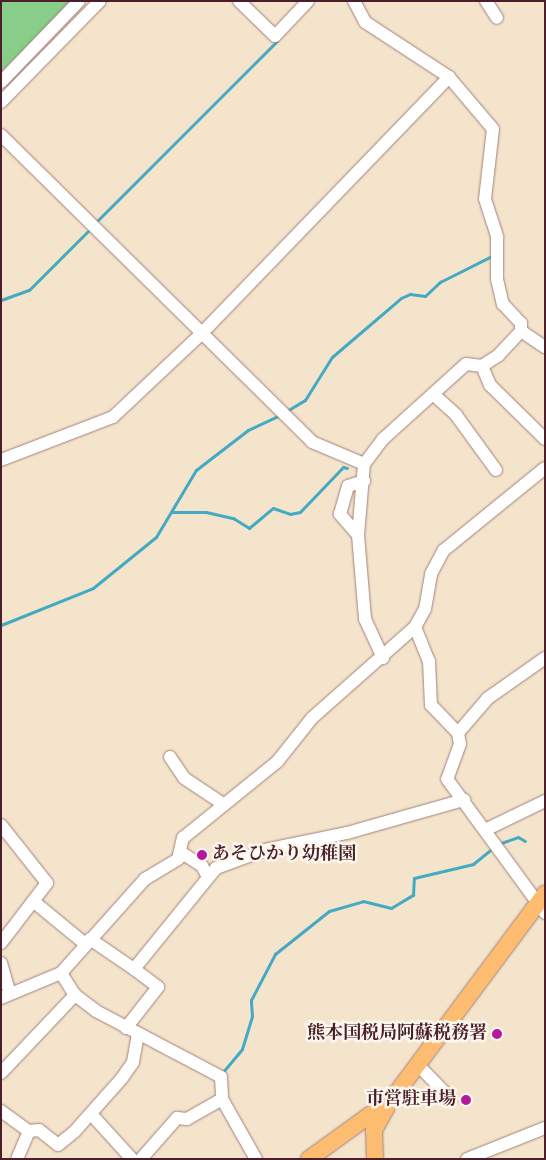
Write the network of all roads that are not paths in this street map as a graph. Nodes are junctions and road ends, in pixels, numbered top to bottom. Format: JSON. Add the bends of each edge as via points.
{"nodes":[{"id":1,"x":78,"y":1,"type":"edge"},
{"id":2,"x":100,"y":1,"type":"edge"},
{"id":3,"x":239,"y":1,"type":"edge"},
{"id":4,"x":308,"y":1,"type":"edge"},
{"id":5,"x":354,"y":1,"type":"edge"},
{"id":6,"x":486,"y":1,"type":"edge"},
{"id":7,"x":497,"y":18,"type":"dead end"},
{"id":8,"x":449,"y":77,"type":"junction"},
{"id":9,"x":1,"y":82,"type":"edge"},
{"id":10,"x":1,"y":102,"type":"edge"},
{"id":11,"x":1,"y":136,"type":"edge"},
{"id":12,"x":521,"y":331,"type":"junction"},
{"id":13,"x":202,"y":333,"type":"junction"},
{"id":14,"x":545,"y":347,"type":"edge"},
{"id":15,"x":482,"y":366,"type":"junction"},
{"id":16,"x":433,"y":394,"type":"junction"},
{"id":17,"x":545,"y":439,"type":"edge"},
{"id":18,"x":1,"y":460,"type":"edge"},
{"id":19,"x":364,"y":464,"type":"junction"},
{"id":20,"x":545,"y":468,"type":"edge"},
{"id":21,"x":496,"y":470,"type":"dead end"},
{"id":22,"x":364,"y":481,"type":"junction"},
{"id":23,"x":358,"y":535,"type":"junction"},
{"id":24,"x":415,"y":627,"type":"junction"},
{"id":25,"x":383,"y":658,"type":"junction"},
{"id":26,"x":545,"y":658,"type":"edge"},
{"id":27,"x":458,"y":733,"type":"junction"},
{"id":28,"x":170,"y":757,"type":"dead end"},
{"id":29,"x":464,"y":800,"type":"junction"},
{"id":30,"x":545,"y":801,"type":"edge"},
{"id":31,"x":223,"y":804,"type":"junction"},
{"id":32,"x":1,"y":825,"type":"edge"},
{"id":33,"x":485,"y":830,"type":"junction"},
{"id":34,"x":182,"y":853,"type":"junction"},
{"id":35,"x":207,"y":875,"type":"junction"},
{"id":36,"x":32,"y":901,"type":"junction"},
{"id":37,"x":542,"y":903,"type":"edge"},
{"id":38,"x":87,"y":941,"type":"junction"},
{"id":39,"x":1,"y":943,"type":"edge"},
{"id":40,"x":1,"y":963,"type":"edge"},
{"id":41,"x":134,"y":968,"type":"junction"},
{"id":42,"x":61,"y":973,"type":"junction"},
{"id":43,"x":75,"y":995,"type":"junction"},
{"id":44,"x":6,"y":996,"type":"edge"},
{"id":45,"x":126,"y":1028,"type":"junction"},
{"id":46,"x":138,"y":1035,"type":"junction"},
{"id":47,"x":417,"y":1070,"type":"junction"},
{"id":48,"x":1,"y":1073,"type":"edge"},
{"id":49,"x":222,"y":1099,"type":"junction"},
{"id":50,"x":392,"y":1099,"type":"junction"},
{"id":51,"x":449,"y":1100,"type":"dead end"},
{"id":52,"x":1,"y":1111,"type":"edge"},
{"id":53,"x":91,"y":1114,"type":"junction"},
{"id":54,"x":545,"y":1128,"type":"edge"},
{"id":55,"x":352,"y":1129,"type":"junction"},
{"id":56,"x":29,"y":1131,"type":"junction"},
{"id":57,"x":17,"y":1159,"type":"edge"},
{"id":58,"x":132,"y":1159,"type":"edge"},
{"id":59,"x":142,"y":1159,"type":"edge"},
{"id":60,"x":256,"y":1159,"type":"edge"},
{"id":61,"x":310,"y":1159,"type":"edge"},
{"id":62,"x":375,"y":1159,"type":"edge"},
{"id":63,"x":467,"y":1159,"type":"edge"}],
"edges":[{"from":1,"to":9,"type":"street"},
{"from":2,"to":10,"type":"street"},
{"from":3,"to":4,"type":"street","via":[[275,36]]},
{"from":5,"to":8,"type":"street","via":[[365,22]]},
{"from":6,"to":7,"type":"street"},
{"from":8,"to":12,"type":"street","via":[[493,129],[485,198],[497,237],[497,279],[503,304],[521,323]]},
{"from":8,"to":13,"type":"street"},
{"from":11,"to":13,"type":"street"},
{"from":12,"to":14,"type":"street"},
{"from":12,"to":15,"type":"street"},
{"from":13,"to":18,"type":"street","via":[[113,417]]},
{"from":13,"to":19,"type":"street","via":[[312,442]]},
{"from":15,"to":16,"type":"street","via":[[466,364]]},
{"from":15,"to":17,"type":"street","via":[[490,386]]},
{"from":16,"to":19,"type":"street","via":[[383,439]]},
{"from":16,"to":21,"type":"street","via":[[456,415]]},
{"from":19,"to":22,"type":"street"},
{"from":20,"to":24,"type":"street","via":[[444,550],[431,574],[425,609]]},
{"from":22,"to":23,"type":"street"},
{"from":22,"to":23,"type":"street","via":[[348,486],[340,514]]},
{"from":23,"to":25,"type":"street","via":[[365,619]]},
{"from":24,"to":25,"type":"street"},
{"from":24,"to":27,"type":"street","via":[[429,661],[432,705]]},
{"from":25,"to":31,"type":"street","via":[[312,718],[277,762]]},
{"from":26,"to":27,"type":"street","via":[[488,698]]},
{"from":27,"to":29,"type":"street","via":[[460,744],[447,779]]},
{"from":28,"to":31,"type":"street","via":[[184,778]]},
{"from":29,"to":33,"type":"street"},
{"from":29,"to":35,"type":"street","via":[[347,833],[265,850]]},
{"from":30,"to":33,"type":"street"},
{"from":31,"to":34,"type":"street","via":[[183,838]]},
{"from":32,"to":36,"type":"street","via":[[46,883]]},
{"from":33,"to":37,"type":"street"},
{"from":34,"to":35,"type":"street","via":[[202,866]]},
{"from":34,"to":38,"type":"street","via":[[145,879]]},
{"from":35,"to":41,"type":"street"},
{"from":36,"to":38,"type":"street"},
{"from":36,"to":39,"type":"street"},
{"from":37,"to":47,"type":"main road"},
{"from":38,"to":41,"type":"street"},
{"from":38,"to":42,"type":"street"},
{"from":40,"to":44,"type":"street"},
{"from":41,"to":45,"type":"street","via":[[158,987]]},
{"from":42,"to":43,"type":"street"},
{"from":42,"to":44,"type":"street"},
{"from":43,"to":45,"type":"street"},
{"from":43,"to":48,"type":"street"},
{"from":45,"to":46,"type":"street"},
{"from":46,"to":49,"type":"street","via":[[221,1077]]},
{"from":46,"to":53,"type":"street","via":[[133,1062]]},
{"from":47,"to":50,"type":"main road"},
{"from":47,"to":51,"type":"street"},
{"from":49,"to":59,"type":"street","via":[[187,1119],[177,1118]]},
{"from":49,"to":60,"type":"street"},
{"from":50,"to":55,"type":"main road"},
{"from":50,"to":62,"type":"main road","via":[[374,1130]]},
{"from":52,"to":56,"type":"street"},
{"from":53,"to":56,"type":"street","via":[[58,1145],[39,1130]]},
{"from":53,"to":58,"type":"street"},
{"from":54,"to":63,"type":"street"},
{"from":55,"to":61,"type":"main road"},
{"from":55,"to":62,"type":"main road"},
{"from":56,"to":57,"type":"street"}]}
